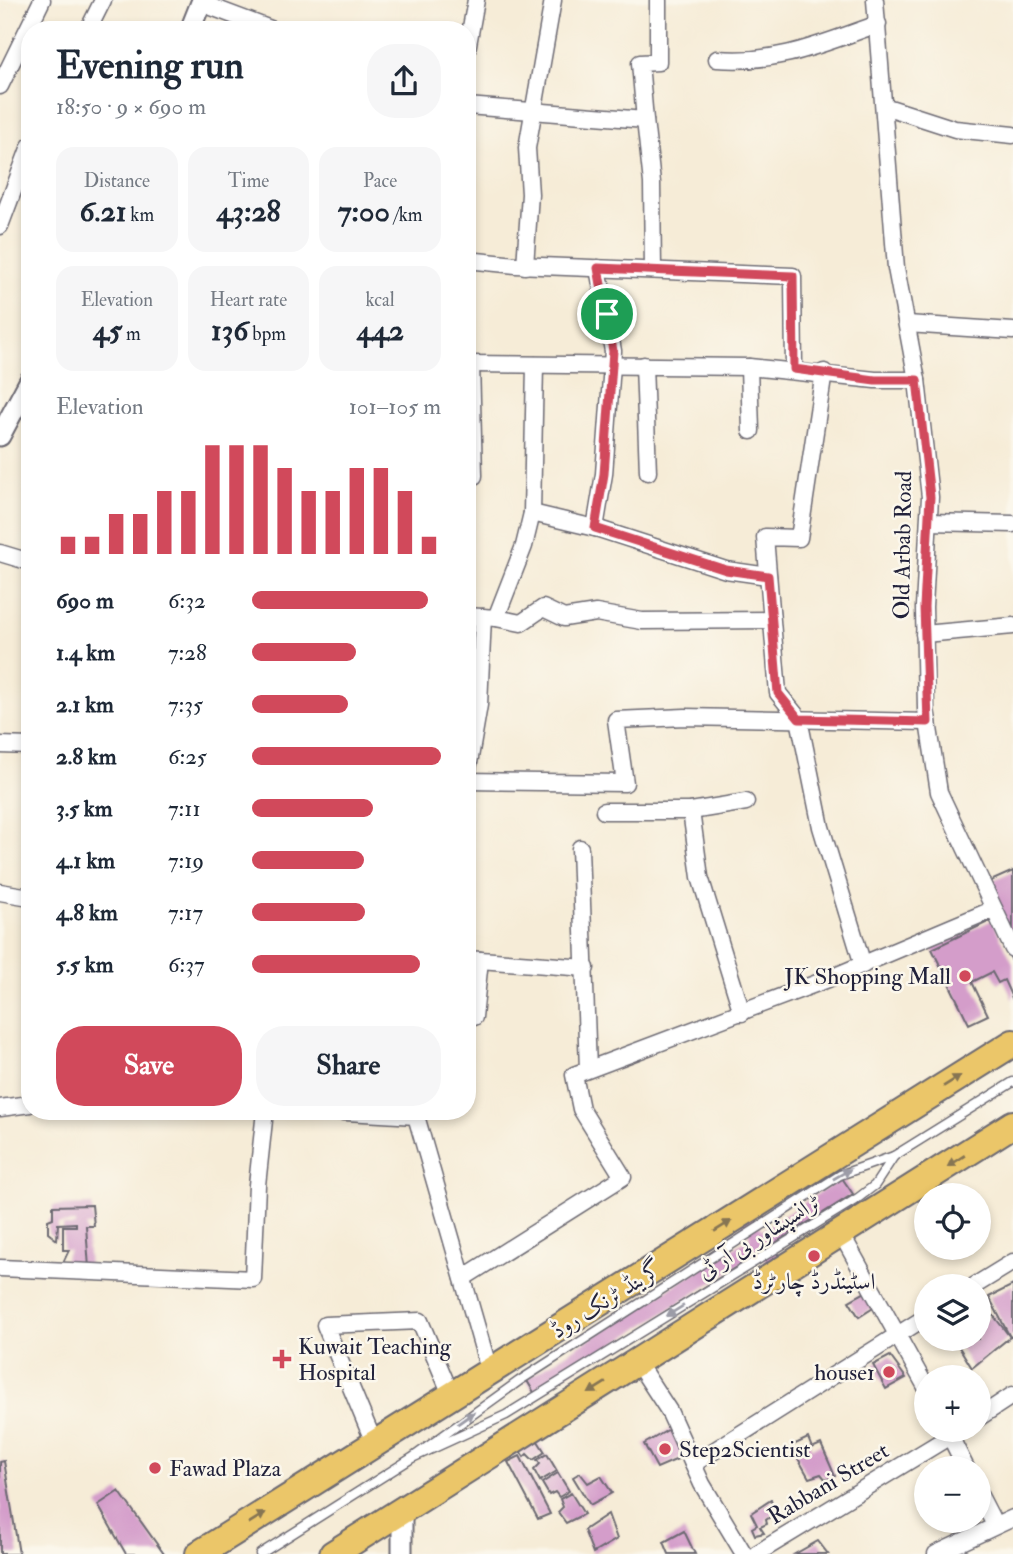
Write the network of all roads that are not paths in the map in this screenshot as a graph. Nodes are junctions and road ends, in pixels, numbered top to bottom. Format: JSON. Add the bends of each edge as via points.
{"nodes":[{"id":1,"x":42,"y":0,"type":"edge"},
{"id":2,"x":103,"y":0,"type":"edge"},
{"id":3,"x":476,"y":0,"type":"edge"},
{"id":4,"x":553,"y":0,"type":"edge"},
{"id":5,"x":658,"y":0,"type":"edge"},
{"id":6,"x":875,"y":0,"type":"edge"},
{"id":7,"x":202,"y":1,"type":"edge"},
{"id":8,"x":32,"y":21,"type":"edge"},
{"id":9,"x":92,"y":21,"type":"edge"},
{"id":10,"x":194,"y":21,"type":"edge"},
{"id":11,"x":251,"y":21,"type":"edge"},
{"id":12,"x":472,"y":21,"type":"edge"},
{"id":13,"x":878,"y":23,"type":"junction"},
{"id":14,"x":21,"y":43,"type":"edge"},
{"id":15,"x":717,"y":59,"type":"dead end"},
{"id":16,"x":0,"y":86,"type":"edge"},
{"id":17,"x":884,"y":106,"type":"junction"},
{"id":18,"x":476,"y":107,"type":"edge"},
{"id":19,"x":531,"y":111,"type":"junction"},
{"id":20,"x":645,"y":120,"type":"junction"},
{"id":21,"x":1013,"y":135,"type":"edge"},
{"id":22,"x":21,"y":170,"type":"edge"},
{"id":23,"x":0,"y":226,"type":"edge"},
{"id":24,"x":476,"y":261,"type":"edge"},
{"id":25,"x":525,"y":266,"type":"junction"},
{"id":26,"x":598,"y":268,"type":"junction"},
{"id":27,"x":653,"y":270,"type":"junction"},
{"id":28,"x":906,"y":324,"type":"junction"},
{"id":29,"x":1013,"y":331,"type":"edge"},
{"id":30,"x":476,"y":364,"type":"edge"},
{"id":31,"x":535,"y":365,"type":"junction"},
{"id":32,"x":644,"y":365,"type":"junction"},
{"id":33,"x":610,"y":367,"type":"junction"},
{"id":34,"x":749,"y":367,"type":"junction"},
{"id":35,"x":794,"y":369,"type":"junction"},
{"id":36,"x":824,"y":372,"type":"junction"},
{"id":37,"x":917,"y":380,"type":"junction"},
{"id":38,"x":21,"y":402,"type":"edge"},
{"id":39,"x":751,"y":431,"type":"dead end"},
{"id":40,"x":0,"y":436,"type":"edge"},
{"id":41,"x":648,"y":472,"type":"dead end"},
{"id":42,"x":532,"y":513,"type":"junction"},
{"id":43,"x":929,"y":522,"type":"junction"},
{"id":44,"x":1013,"y":524,"type":"edge"},
{"id":45,"x":595,"y":528,"type":"junction"},
{"id":46,"x":0,"y":553,"type":"edge"},
{"id":47,"x":21,"y":559,"type":"edge"},
{"id":48,"x":768,"y":576,"type":"junction"},
{"id":49,"x":482,"y":617,"type":"edge"},
{"id":50,"x":771,"y":620,"type":"junction"},
{"id":51,"x":1013,"y":626,"type":"edge"},
{"id":52,"x":924,"y":634,"type":"junction"},
{"id":53,"x":476,"y":718,"type":"edge"},
{"id":54,"x":799,"y":719,"type":"junction"},
{"id":55,"x":928,"y":722,"type":"junction"},
{"id":56,"x":0,"y":744,"type":"edge"},
{"id":57,"x":21,"y":745,"type":"edge"},
{"id":58,"x":476,"y":781,"type":"edge"},
{"id":59,"x":746,"y":802,"type":"dead end"},
{"id":60,"x":604,"y":811,"type":"dead end"},
{"id":61,"x":691,"y":811,"type":"junction"},
{"id":62,"x":580,"y":848,"type":"dead end"},
{"id":63,"x":0,"y":892,"type":"edge"},
{"id":64,"x":21,"y":896,"type":"edge"},
{"id":65,"x":994,"y":909,"type":"junction"},
{"id":66,"x":1013,"y":949,"type":"edge"},
{"id":67,"x":476,"y":959,"type":"edge"},
{"id":68,"x":863,"y":965,"type":"junction"},
{"id":69,"x":586,"y":968,"type":"junction"},
{"id":70,"x":742,"y":1013,"type":"junction"},
{"id":71,"x":1013,"y":1043,"type":"edge"},
{"id":72,"x":588,"y":1069,"type":"junction"},
{"id":73,"x":1013,"y":1082,"type":"edge"},
{"id":74,"x":21,"y":1105,"type":"edge"},
{"id":75,"x":0,"y":1108,"type":"edge"},
{"id":76,"x":264,"y":1120,"type":"edge"},
{"id":77,"x":417,"y":1120,"type":"edge"},
{"id":78,"x":1013,"y":1124,"type":"edge"},
{"id":79,"x":894,"y":1156,"type":"junction"},
{"id":80,"x":842,"y":1235,"type":"junction"},
{"id":81,"x":1013,"y":1262,"type":"edge"},
{"id":82,"x":0,"y":1268,"type":"edge"},
{"id":83,"x":991,"y":1276,"type":"edge"},
{"id":84,"x":463,"y":1278,"type":"junction"},
{"id":85,"x":914,"y":1325,"type":"edge"},
{"id":86,"x":899,"y":1334,"type":"junction"},
{"id":87,"x":638,"y":1362,"type":"junction"},
{"id":88,"x":914,"y":1365,"type":"edge"},
{"id":89,"x":490,"y":1373,"type":"junction"},
{"id":90,"x":1013,"y":1395,"type":"edge"},
{"id":91,"x":452,"y":1397,"type":"junction"},
{"id":92,"x":991,"y":1409,"type":"edge"},
{"id":93,"x":936,"y":1442,"type":"edge"},
{"id":94,"x":375,"y":1445,"type":"junction"},
{"id":95,"x":412,"y":1458,"type":"junction"},
{"id":96,"x":693,"y":1464,"type":"junction"},
{"id":97,"x":402,"y":1511,"type":"junction"},
{"id":98,"x":991,"y":1517,"type":"edge"},
{"id":99,"x":1013,"y":1518,"type":"edge"},
{"id":100,"x":995,"y":1525,"type":"junction"},
{"id":101,"x":198,"y":1554,"type":"edge"},
{"id":102,"x":260,"y":1554,"type":"edge"},
{"id":103,"x":333,"y":1554,"type":"edge"},
{"id":104,"x":402,"y":1554,"type":"edge"},
{"id":105,"x":744,"y":1554,"type":"edge"},
{"id":106,"x":756,"y":1554,"type":"edge"},
{"id":107,"x":936,"y":1554,"type":"edge"}],
"edges":[{"from":1,"to":8,"type":"street"},
{"from":2,"to":9,"type":"street"},
{"from":3,"to":12,"type":"street"},
{"from":4,"to":19,"type":"street"},
{"from":5,"to":20,"type":"street","via":[[658,62],[640,63]]},
{"from":6,"to":13,"type":"street","name":"Old Arbab Road"},
{"from":7,"to":10,"type":"street"},
{"from":7,"to":11,"type":"street"},
{"from":13,"to":15,"type":"street","via":[[799,52],[751,62]]},
{"from":13,"to":17,"type":"street","name":"Old Arbab Road"},
{"from":14,"to":16,"type":"street"},
{"from":17,"to":21,"type":"street","via":[[955,130]]},
{"from":17,"to":28,"type":"street","name":"Old Arbab Road","via":[[896,268]]},
{"from":18,"to":19,"type":"street"},
{"from":19,"to":20,"type":"street"},
{"from":19,"to":25,"type":"street"},
{"from":20,"to":27,"type":"street","via":[[652,183]]},
{"from":22,"to":23,"type":"street"},
{"from":24,"to":25,"type":"street"},
{"from":25,"to":26,"type":"street"},
{"from":26,"to":27,"type":"street"},
{"from":26,"to":33,"type":"street","via":[[613,351]]},
{"from":27,"to":35,"type":"street","via":[[793,276]]},
{"from":28,"to":29,"type":"street"},
{"from":28,"to":37,"type":"street","name":"Old Arbab Road"},
{"from":30,"to":31,"type":"street"},
{"from":31,"to":33,"type":"street"},
{"from":31,"to":42,"type":"street"},
{"from":32,"to":33,"type":"street"},
{"from":32,"to":34,"type":"street"},
{"from":32,"to":41,"type":"street"},
{"from":33,"to":45,"type":"street","via":[[604,474]]},
{"from":34,"to":35,"type":"street"},
{"from":34,"to":39,"type":"street"},
{"from":35,"to":36,"type":"street"},
{"from":36,"to":37,"type":"street","via":[[875,380]]},
{"from":36,"to":48,"type":"street","via":[[799,538],[765,537]]},
{"from":37,"to":43,"type":"street","name":"Old Arbab Road"},
{"from":38,"to":40,"type":"street"},
{"from":42,"to":45,"type":"street"},
{"from":42,"to":49,"type":"street","via":[[524,546]]},
{"from":43,"to":44,"type":"street"},
{"from":43,"to":52,"type":"street","name":"Old Arbab Road"},
{"from":45,"to":48,"type":"street","via":[[726,570]]},
{"from":46,"to":47,"type":"street"},
{"from":48,"to":50,"type":"street"},
{"from":49,"to":50,"type":"street","via":[[521,623],[543,608],[564,618],[596,613],[642,621]]},
{"from":49,"to":53,"type":"street"},
{"from":50,"to":54,"type":"street","via":[[778,693]]},
{"from":51,"to":52,"type":"street"},
{"from":52,"to":55,"type":"street","name":"Old Arbab Road"},
{"from":54,"to":55,"type":"street"},
{"from":54,"to":58,"type":"street","via":[[616,720],[625,783]]},
{"from":54,"to":68,"type":"street","via":[[821,827]]},
{"from":55,"to":65,"type":"street","name":"Old Arbab Road","via":[[939,792]]},
{"from":56,"to":57,"type":"street"},
{"from":59,"to":61,"type":"street"},
{"from":60,"to":61,"type":"street"},
{"from":61,"to":70,"type":"street","via":[[700,877]]},
{"from":62,"to":69,"type":"street"},
{"from":63,"to":64,"type":"street"},
{"from":65,"to":66,"type":"street","name":"Old Arbab Road"},
{"from":65,"to":68,"type":"street"},
{"from":67,"to":69,"type":"street"},
{"from":68,"to":70,"type":"street"},
{"from":69,"to":72,"type":"street"},
{"from":70,"to":72,"type":"street"},
{"from":89,"to":71,"type":"highway","name":"گرینڈ ٹرنک روڈ","one_way":true},
{"from":72,"to":84,"type":"street","via":[[574,1075],[581,1109],[623,1177]]},
{"from":73,"to":79,"type":"lane","name":"ٹرانسپشاور بی آر ٹی"},
{"from":74,"to":75,"type":"street"},
{"from":76,"to":82,"type":"street","via":[[253,1279]]},
{"from":77,"to":84,"type":"street"},
{"from":78,"to":80,"type":"highway","one_way":true},
{"from":95,"to":79,"type":"lane","name":"ٹرانسپشاور بی آر ٹی","one_way":true,"via":[[519,1381],[840,1175]]},
{"from":79,"to":95,"type":"lane","name":"ٹرانسپشاور بی آر ٹی","one_way":true,"via":[[875,1185],[858,1198],[506,1415]]},
{"from":80,"to":86,"type":"street"},
{"from":80,"to":87,"type":"highway"},
{"from":81,"to":83,"type":"street"},
{"from":84,"to":89,"type":"street"},
{"from":85,"to":86,"type":"street"},
{"from":86,"to":88,"type":"street"},
{"from":86,"to":96,"type":"street"},
{"from":87,"to":96,"type":"street","via":[[669,1411]]},
{"from":87,"to":97,"type":"highway","one_way":true},
{"from":89,"to":91,"type":"highway","name":"گرینڈ ٹرنک روڈ"},
{"from":90,"to":92,"type":"street"},
{"from":91,"to":94,"type":"highway","name":"گرینڈ ٹرنک روڈ"},
{"from":91,"to":94,"type":"street","via":[[420,1321],[325,1325]]},
{"from":93,"to":106,"type":"street","name":"Rabbani Street"},
{"from":101,"to":94,"type":"highway","name":"گرینڈ ٹرنک روڈ","one_way":true},
{"from":95,"to":102,"type":"lane","name":"ٹرانسپشاور بی آر ٹی"},
{"from":96,"to":105,"type":"street"},
{"from":97,"to":103,"type":"highway"},
{"from":97,"to":104,"type":"street"},
{"from":98,"to":100,"type":"street"},
{"from":99,"to":100,"type":"street"},
{"from":100,"to":107,"type":"street"}]}
